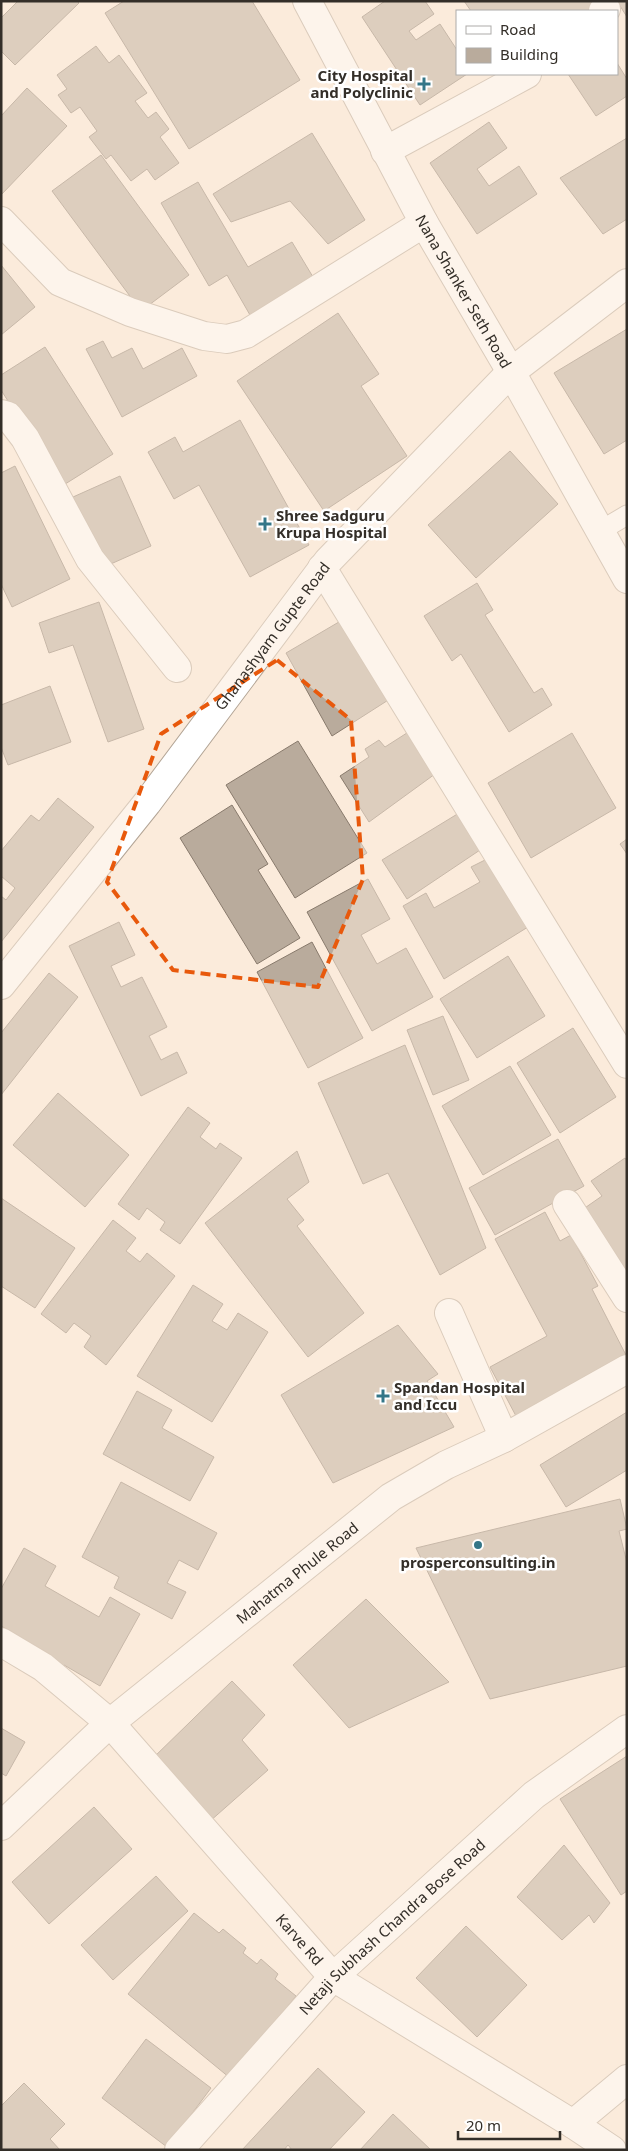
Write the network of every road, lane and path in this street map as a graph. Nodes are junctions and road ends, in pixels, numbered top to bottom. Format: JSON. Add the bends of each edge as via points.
{"nodes":[{"id":1,"x":307,"y":1,"type":"edge"},
{"id":2,"x":525,"y":75,"type":"edge"},
{"id":3,"x":385,"y":151,"type":"junction"},
{"id":4,"x":1,"y":221,"type":"edge"},
{"id":5,"x":424,"y":223,"type":"junction"},
{"id":6,"x":627,"y":283,"type":"edge"},
{"id":7,"x":511,"y":372,"type":"junction"},
{"id":8,"x":1,"y":414,"type":"edge"},
{"id":9,"x":627,"y":515,"type":"edge"},
{"id":10,"x":600,"y":531,"type":"junction"},
{"id":11,"x":322,"y":568,"type":"junction"},
{"id":12,"x":627,"y":579,"type":"edge"},
{"id":13,"x":177,"y":668,"type":"dead end"},
{"id":14,"x":1,"y":985,"type":"edge"},
{"id":15,"x":627,"y":1064,"type":"edge"},
{"id":16,"x":567,"y":1204,"type":"dead end"},
{"id":17,"x":627,"y":1298,"type":"edge"},
{"id":18,"x":449,"y":1313,"type":"dead end"},
{"id":19,"x":627,"y":1369,"type":"edge"},
{"id":20,"x":504,"y":1438,"type":"junction"},
{"id":21,"x":1,"y":1642,"type":"edge"},
{"id":22,"x":110,"y":1723,"type":"junction"},
{"id":23,"x":627,"y":1729,"type":"edge"},
{"id":24,"x":1,"y":1826,"type":"edge"},
{"id":25,"x":333,"y":1977,"type":"junction"},
{"id":26,"x":627,"y":2079,"type":"edge"},
{"id":27,"x":573,"y":2124,"type":"junction"},
{"id":28,"x":179,"y":2150,"type":"edge"},
{"id":29,"x":612,"y":2150,"type":"edge"}],
"edges":[{"from":1,"to":3,"type":"street","name":"Nana Shanker Seth Road"},
{"from":2,"to":3,"type":"street"},
{"from":3,"to":5,"type":"street","name":"Nana Shanker Seth Road"},
{"from":4,"to":5,"type":"street","via":[[60,282],[130,312],[204,336],[228,339],[246,334]]},
{"from":5,"to":7,"type":"street","name":"Nana Shanker Seth Road"},
{"from":6,"to":7,"type":"street","name":"Ghanashyam Gupte Road"},
{"from":7,"to":10,"type":"street","name":"Nana Shanker Seth Road"},
{"from":7,"to":11,"type":"street","name":"Ghanashyam Gupte Road"},
{"from":8,"to":13,"type":"street","via":[[8,416],[25,438],[90,559]]},
{"from":9,"to":10,"type":"lane"},
{"from":10,"to":12,"type":"street","name":"Nana Shanker Seth Road"},
{"from":11,"to":14,"type":"street","name":"Ghanashyam Gupte Road","via":[[147,803]]},
{"from":11,"to":15,"type":"street"},
{"from":16,"to":17,"type":"street"},
{"from":18,"to":20,"type":"street"},
{"from":19,"to":20,"type":"street","name":"Mahatma Phule Road"},
{"from":20,"to":22,"type":"street","name":"Mahatma Phule Road","via":[[446,1465],[391,1497]]},
{"from":21,"to":22,"type":"street","name":"Karve Rd","via":[[43,1667]]},
{"from":22,"to":24,"type":"street","name":"Mahatma Phule Road"},
{"from":22,"to":25,"type":"street","name":"Karve Rd"},
{"from":23,"to":25,"type":"street","name":"Netaji Subhash Chandra Bose Road","via":[[534,1795]]},
{"from":25,"to":27,"type":"street","name":"Karve Rd"},
{"from":25,"to":28,"type":"street","name":"Netaji Subhash Chandra Bose Road"},
{"from":26,"to":27,"type":"street"},
{"from":27,"to":29,"type":"street","name":"Karve Rd"}]}
